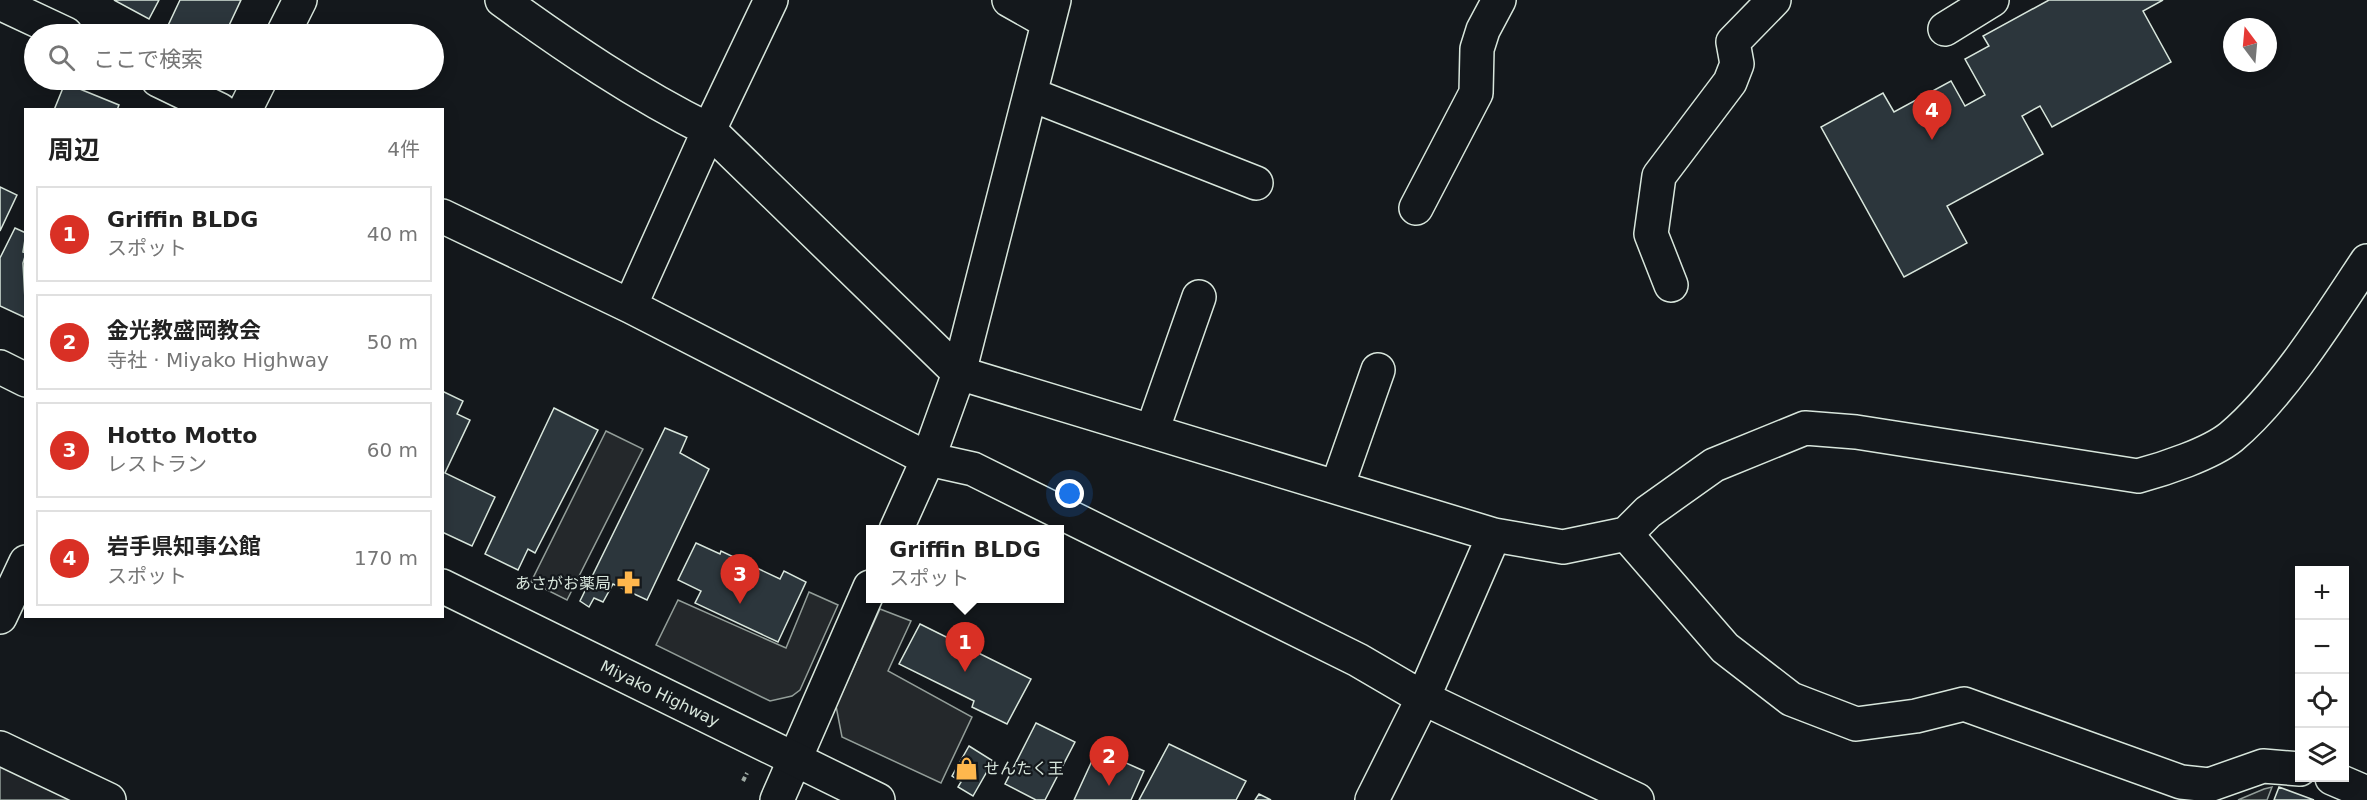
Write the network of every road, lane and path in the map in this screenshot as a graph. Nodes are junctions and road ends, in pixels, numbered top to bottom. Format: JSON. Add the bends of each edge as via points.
{"nodes":[{"id":1,"x":300,"y":0,"type":"edge"},
{"id":2,"x":502,"y":0,"type":"edge"},
{"id":3,"x":771,"y":0,"type":"edge"},
{"id":4,"x":1009,"y":0,"type":"edge"},
{"id":5,"x":1499,"y":0,"type":"edge"},
{"id":6,"x":1774,"y":0,"type":"edge"},
{"id":7,"x":1992,"y":0,"type":"edge"},
{"id":8,"x":0,"y":3,"type":"edge"},
{"id":9,"x":1051,"y":11,"type":"edge"},
{"id":10,"x":45,"y":24,"type":"edge"},
{"id":11,"x":288,"y":24,"type":"edge"},
{"id":12,"x":1945,"y":29,"type":"dead end"},
{"id":13,"x":179,"y":90,"type":"edge"},
{"id":14,"x":255,"y":90,"type":"edge"},
{"id":15,"x":1030,"y":94,"type":"junction"},
{"id":16,"x":216,"y":108,"type":"edge"},
{"id":17,"x":246,"y":108,"type":"edge"},
{"id":18,"x":709,"y":130,"type":"junction"},
{"id":19,"x":1256,"y":183,"type":"dead end"},
{"id":20,"x":1416,"y":208,"type":"dead end"},
{"id":21,"x":444,"y":217,"type":"edge"},
{"id":22,"x":2367,"y":261,"type":"edge"},
{"id":23,"x":1671,"y":285,"type":"dead end"},
{"id":24,"x":1199,"y":297,"type":"dead end"},
{"id":25,"x":630,"y":306,"type":"junction"},
{"id":26,"x":0,"y":367,"type":"edge"},
{"id":27,"x":1378,"y":370,"type":"dead end"},
{"id":28,"x":959,"y":373,"type":"junction"},
{"id":29,"x":24,"y":379,"type":"edge"},
{"id":30,"x":1152,"y":431,"type":"junction"},
{"id":31,"x":928,"y":459,"type":"junction"},
{"id":32,"x":1337,"y":487,"type":"junction"},
{"id":33,"x":898,"y":525,"type":"edge"},
{"id":34,"x":1626,"y":534,"type":"junction"},
{"id":35,"x":1494,"y":535,"type":"junction"},
{"id":36,"x":24,"y":566,"type":"edge"},
{"id":37,"x":444,"y":587,"type":"edge"},
{"id":38,"x":866,"y":596,"type":"edge"},
{"id":39,"x":0,"y":618,"type":"edge"},
{"id":40,"x":1423,"y":698,"type":"junction"},
{"id":41,"x":0,"y":748,"type":"edge"},
{"id":42,"x":793,"y":759,"type":"junction"},
{"id":43,"x":2295,"y":769,"type":"edge"},
{"id":44,"x":2342,"y":782,"type":"edge"},
{"id":45,"x":2176,"y":791,"type":"edge"},
{"id":46,"x":2367,"y":794,"type":"edge"},
{"id":47,"x":109,"y":800,"type":"edge"},
{"id":48,"x":777,"y":800,"type":"edge"},
{"id":49,"x":878,"y":800,"type":"edge"},
{"id":50,"x":1372,"y":800,"type":"edge"},
{"id":51,"x":1636,"y":800,"type":"edge"}],
"edges":[{"from":1,"to":11,"type":"main road"},
{"from":2,"to":18,"type":"main road","via":[[553,37]]},
{"from":3,"to":18,"type":"main road"},
{"from":4,"to":9,"type":"main road"},
{"from":5,"to":20,"type":"main road","via":[[1477,49],[1476,93]]},
{"from":6,"to":23,"type":"main road","via":[[1732,42],[1737,64],[1730,82],[1659,176],[1651,234]]},
{"from":7,"to":12,"type":"main road"},
{"from":8,"to":10,"type":"main road"},
{"from":9,"to":15,"type":"main road"},
{"from":13,"to":16,"type":"main road"},
{"from":14,"to":17,"type":"main road"},
{"from":15,"to":19,"type":"main road"},
{"from":15,"to":28,"type":"main road"},
{"from":18,"to":25,"type":"main road"},
{"from":18,"to":28,"type":"main road"},
{"from":21,"to":25,"type":"main road"},
{"from":22,"to":34,"type":"main road","via":[[2272,396],[2229,439],[2171,466],[2138,476],[1856,432],[1805,428],[1714,465],[1648,512]]},
{"from":24,"to":30,"type":"main road"},
{"from":25,"to":31,"type":"main road"},
{"from":26,"to":29,"type":"main road"},
{"from":27,"to":32,"type":"main road"},
{"from":28,"to":30,"type":"main road"},
{"from":28,"to":31,"type":"main road"},
{"from":30,"to":32,"type":"main road"},
{"from":31,"to":33,"type":"main road"},
{"from":31,"to":40,"type":"main road","via":[[973,469],[1358,660]]},
{"from":32,"to":35,"type":"main road"},
{"from":34,"to":35,"type":"main road","via":[[1563,547]]},
{"from":34,"to":45,"type":"main road","via":[[1725,648],[1791,699],[1856,724],[1916,716],[1964,704]]},
{"from":35,"to":40,"type":"main road"},
{"from":36,"to":39,"type":"main road"},
{"from":37,"to":42,"type":"main road","name":"Miyako Highway"},
{"from":38,"to":42,"type":"main road"},
{"from":40,"to":50,"type":"main road"},
{"from":40,"to":51,"type":"main road"},
{"from":41,"to":47,"type":"main road"},
{"from":42,"to":48,"type":"main road"},
{"from":42,"to":49,"type":"main road","name":"Miyako Highway"},
{"from":43,"to":45,"type":"main road","via":[[2263,766],[2209,785]]},
{"from":44,"to":46,"type":"main road"}]}
